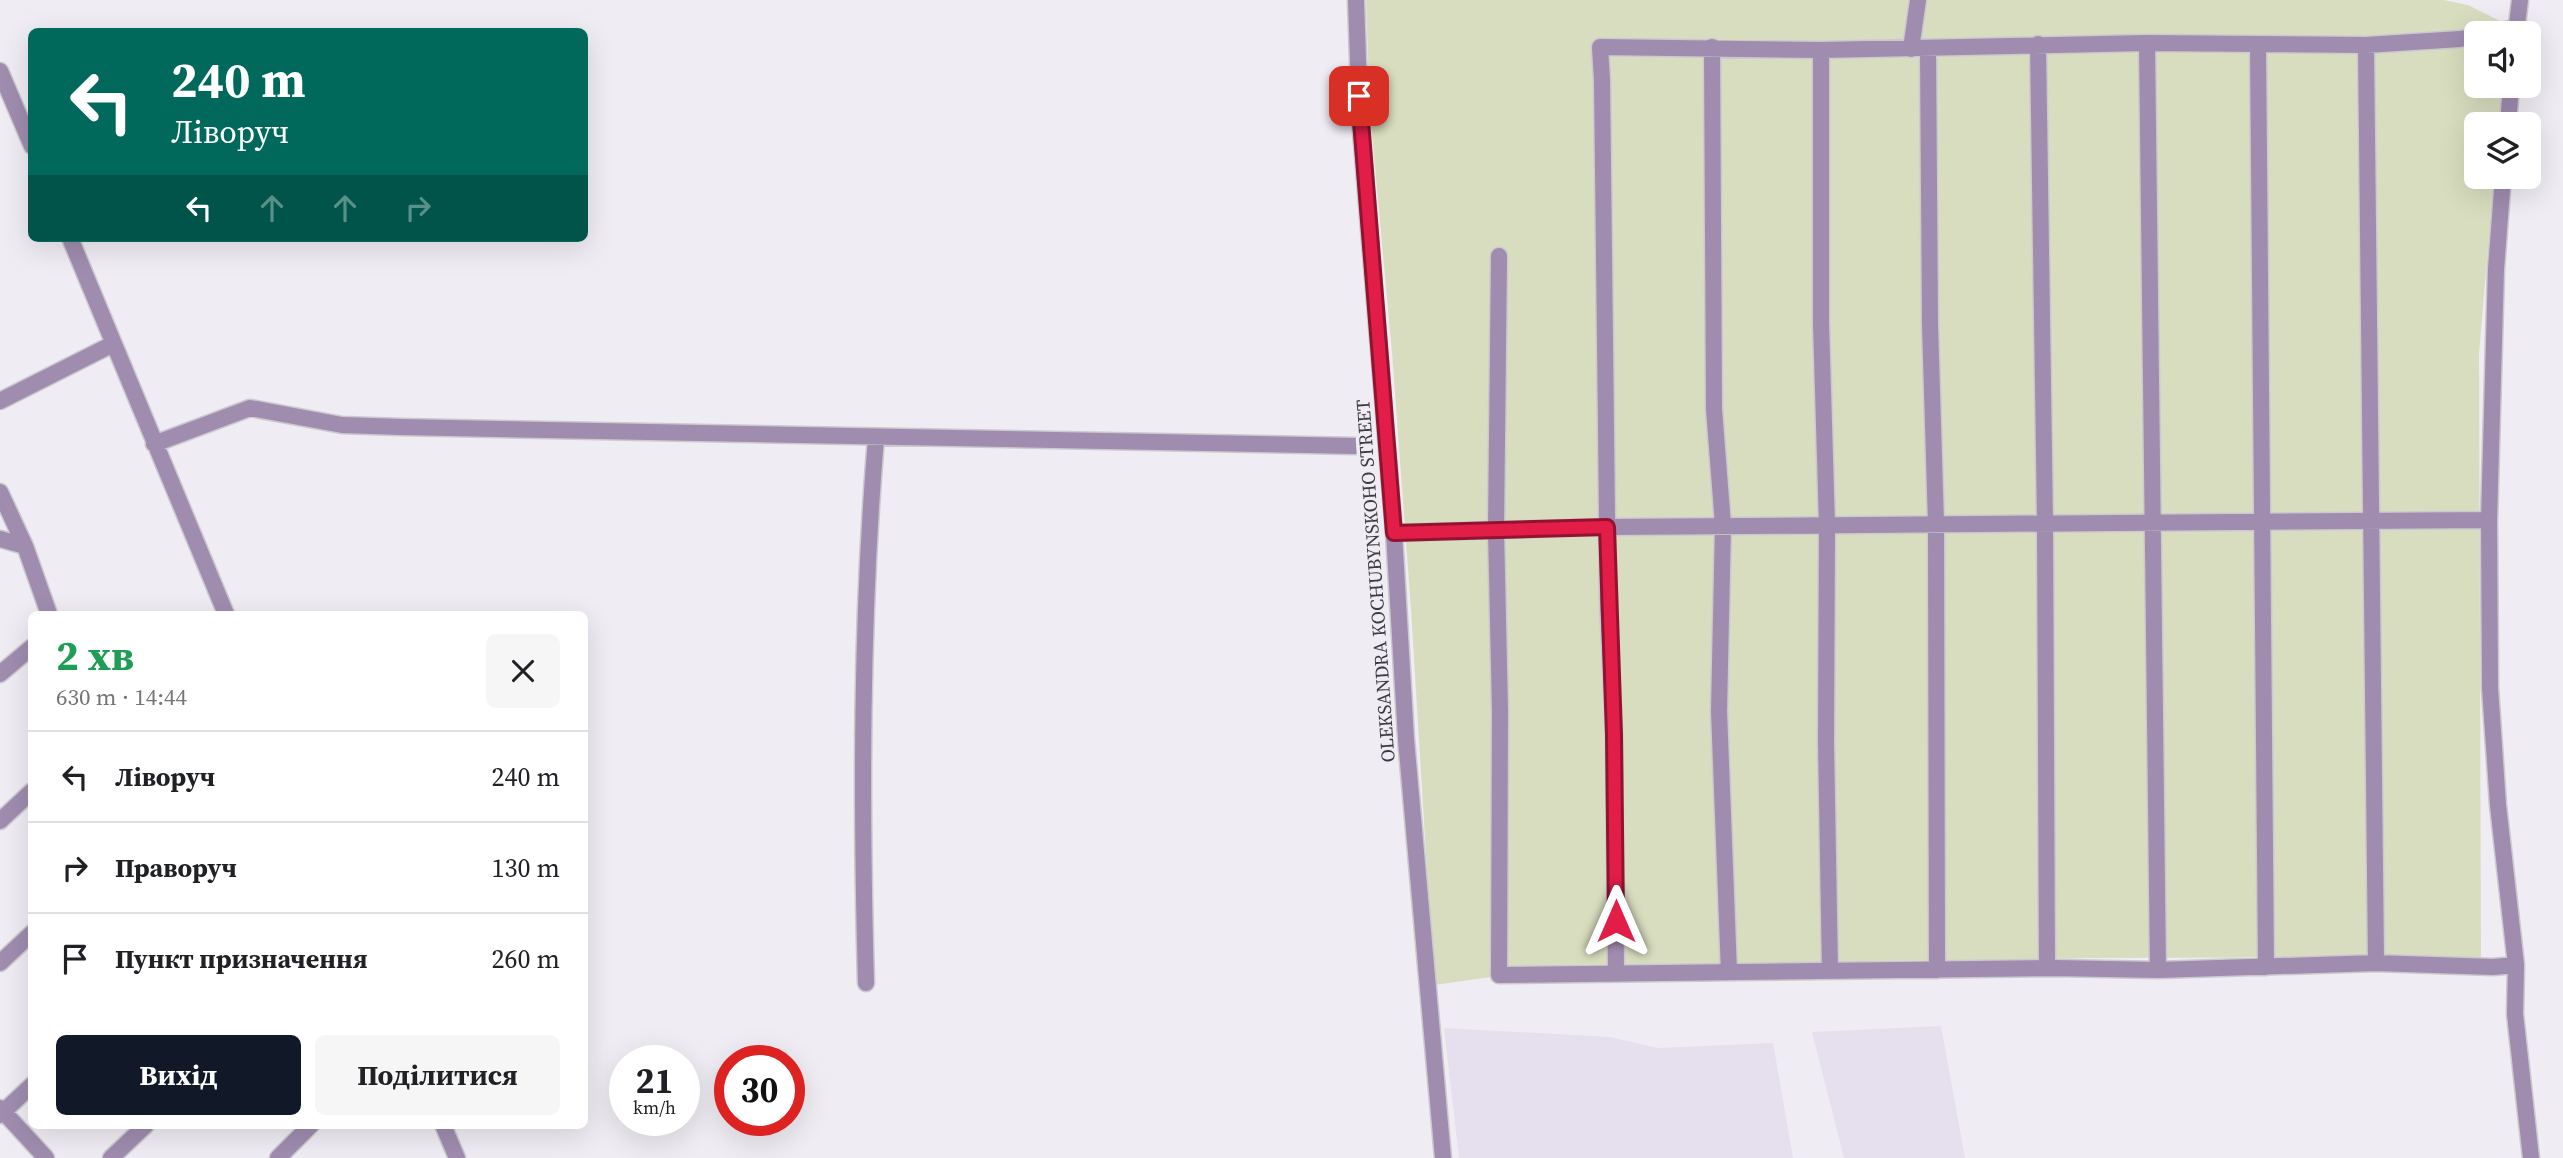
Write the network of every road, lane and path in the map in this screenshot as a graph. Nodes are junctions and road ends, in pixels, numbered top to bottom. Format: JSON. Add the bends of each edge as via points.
{"nodes":[{"id":1,"x":1356,"y":0,"type":"edge"},
{"id":2,"x":1918,"y":0,"type":"edge"},
{"id":3,"x":2520,"y":0,"type":"edge"},
{"id":4,"x":2517,"y":21,"type":"edge"},
{"id":5,"x":2464,"y":38,"type":"edge"},
{"id":6,"x":2038,"y":44,"type":"junction"},
{"id":7,"x":2147,"y":44,"type":"junction"},
{"id":8,"x":2366,"y":45,"type":"junction"},
{"id":9,"x":2258,"y":46,"type":"junction"},
{"id":10,"x":1712,"y":47,"type":"junction"},
{"id":11,"x":1920,"y":49,"type":"junction"},
{"id":12,"x":1821,"y":50,"type":"junction"},
{"id":13,"x":0,"y":71,"type":"edge"},
{"id":14,"x":28,"y":137,"type":"edge"},
{"id":15,"x":2502,"y":189,"type":"edge"},
{"id":16,"x":71,"y":242,"type":"edge"},
{"id":17,"x":1499,"y":257,"type":"dead end"},
{"id":18,"x":113,"y":344,"type":"junction"},
{"id":19,"x":0,"y":401,"type":"edge"},
{"id":20,"x":876,"y":438,"type":"junction"},
{"id":21,"x":154,"y":444,"type":"junction"},
{"id":22,"x":1356,"y":446,"type":"dead end"},
{"id":23,"x":0,"y":492,"type":"edge"},
{"id":24,"x":2489,"y":520,"type":"junction"},
{"id":25,"x":2152,"y":521,"type":"junction"},
{"id":26,"x":2261,"y":521,"type":"junction"},
{"id":27,"x":2370,"y":521,"type":"junction"},
{"id":28,"x":2045,"y":523,"type":"junction"},
{"id":29,"x":1936,"y":524,"type":"junction"},
{"id":30,"x":1723,"y":525,"type":"junction"},
{"id":31,"x":1827,"y":525,"type":"junction"},
{"id":32,"x":1607,"y":527,"type":"junction"},
{"id":33,"x":1496,"y":530,"type":"junction"},
{"id":34,"x":1394,"y":533,"type":"junction"},
{"id":35,"x":0,"y":539,"type":"edge"},
{"id":36,"x":25,"y":546,"type":"junction"},
{"id":37,"x":48,"y":611,"type":"edge"},
{"id":38,"x":225,"y":611,"type":"edge"},
{"id":39,"x":28,"y":650,"type":"edge"},
{"id":40,"x":0,"y":674,"type":"edge"},
{"id":41,"x":28,"y":796,"type":"edge"},
{"id":42,"x":0,"y":821,"type":"edge"},
{"id":43,"x":28,"y":937,"type":"edge"},
{"id":44,"x":0,"y":962,"type":"edge"},
{"id":45,"x":2375,"y":963,"type":"junction"},
{"id":46,"x":2516,"y":965,"type":"junction"},
{"id":47,"x":2266,"y":967,"type":"junction"},
{"id":48,"x":2047,"y":968,"type":"junction"},
{"id":49,"x":1937,"y":970,"type":"junction"},
{"id":50,"x":2158,"y":970,"type":"junction"},
{"id":51,"x":1830,"y":971,"type":"junction"},
{"id":52,"x":1729,"y":972,"type":"junction"},
{"id":53,"x":1616,"y":973,"type":"junction"},
{"id":54,"x":866,"y":983,"type":"dead end"},
{"id":55,"x":28,"y":1088,"type":"edge"},
{"id":56,"x":1,"y":1111,"type":"edge"},
{"id":57,"x":142,"y":1129,"type":"edge"},
{"id":58,"x":307,"y":1129,"type":"edge"},
{"id":59,"x":445,"y":1129,"type":"edge"},
{"id":60,"x":46,"y":1158,"type":"edge"},
{"id":61,"x":111,"y":1158,"type":"edge"},
{"id":62,"x":278,"y":1158,"type":"edge"},
{"id":63,"x":457,"y":1158,"type":"edge"},
{"id":64,"x":1443,"y":1158,"type":"edge"},
{"id":65,"x":2531,"y":1158,"type":"edge"}],
"edges":[{"from":1,"to":34,"type":"street","name":"OLEKSANDRA KOCHUBYNSKOHO STREET","via":[[1360,119]]},
{"from":2,"to":11,"type":"street"},
{"from":3,"to":4,"type":"street"},
{"from":5,"to":8,"type":"street"},
{"from":6,"to":7,"type":"street"},
{"from":6,"to":11,"type":"street"},
{"from":6,"to":28,"type":"street"},
{"from":7,"to":9,"type":"street"},
{"from":7,"to":25,"type":"street"},
{"from":8,"to":9,"type":"street"},
{"from":8,"to":27,"type":"street"},
{"from":9,"to":26,"type":"street"},
{"from":10,"to":12,"type":"street"},
{"from":10,"to":30,"type":"street","via":[[1714,409]]},
{"from":10,"to":32,"type":"street","via":[[1600,47]]},
{"from":11,"to":12,"type":"street"},
{"from":11,"to":29,"type":"street"},
{"from":12,"to":31,"type":"street"},
{"from":13,"to":14,"type":"street"},
{"from":15,"to":24,"type":"street"},
{"from":16,"to":18,"type":"street"},
{"from":17,"to":33,"type":"street"},
{"from":18,"to":19,"type":"street"},
{"from":18,"to":21,"type":"street"},
{"from":20,"to":21,"type":"street","via":[[342,425],[250,408]]},
{"from":20,"to":22,"type":"street"},
{"from":20,"to":54,"type":"street","via":[[866,586]]},
{"from":21,"to":38,"type":"street"},
{"from":23,"to":36,"type":"street"},
{"from":24,"to":27,"type":"street"},
{"from":24,"to":46,"type":"street","via":[[2490,688]]},
{"from":25,"to":26,"type":"street"},
{"from":25,"to":28,"type":"street"},
{"from":25,"to":50,"type":"street"},
{"from":26,"to":27,"type":"street"},
{"from":26,"to":47,"type":"street"},
{"from":27,"to":45,"type":"street"},
{"from":28,"to":29,"type":"street"},
{"from":28,"to":48,"type":"street"},
{"from":29,"to":31,"type":"street"},
{"from":29,"to":49,"type":"street"},
{"from":30,"to":31,"type":"street"},
{"from":30,"to":32,"type":"street"},
{"from":30,"to":52,"type":"street","via":[[1719,711]]},
{"from":31,"to":51,"type":"street"},
{"from":32,"to":33,"type":"street"},
{"from":32,"to":53,"type":"street","via":[[1615,749]]},
{"from":33,"to":34,"type":"street"},
{"from":33,"to":53,"type":"street","via":[[1499,975]]},
{"from":34,"to":64,"type":"street","name":"OLEKSANDRA KOCHUBYNSKOHO STREET","via":[[1406,739]]},
{"from":35,"to":36,"type":"street"},
{"from":36,"to":37,"type":"street"},
{"from":39,"to":40,"type":"street"},
{"from":41,"to":42,"type":"street"},
{"from":43,"to":44,"type":"street"},
{"from":45,"to":46,"type":"street"},
{"from":45,"to":47,"type":"street"},
{"from":46,"to":65,"type":"street","via":[[2515,1014]]},
{"from":47,"to":50,"type":"street"},
{"from":48,"to":49,"type":"street"},
{"from":48,"to":50,"type":"street"},
{"from":49,"to":51,"type":"street"},
{"from":51,"to":52,"type":"street"},
{"from":52,"to":53,"type":"street"},
{"from":55,"to":56,"type":"street"},
{"from":56,"to":60,"type":"street"},
{"from":57,"to":61,"type":"street"},
{"from":58,"to":62,"type":"street"},
{"from":59,"to":63,"type":"street"}]}
